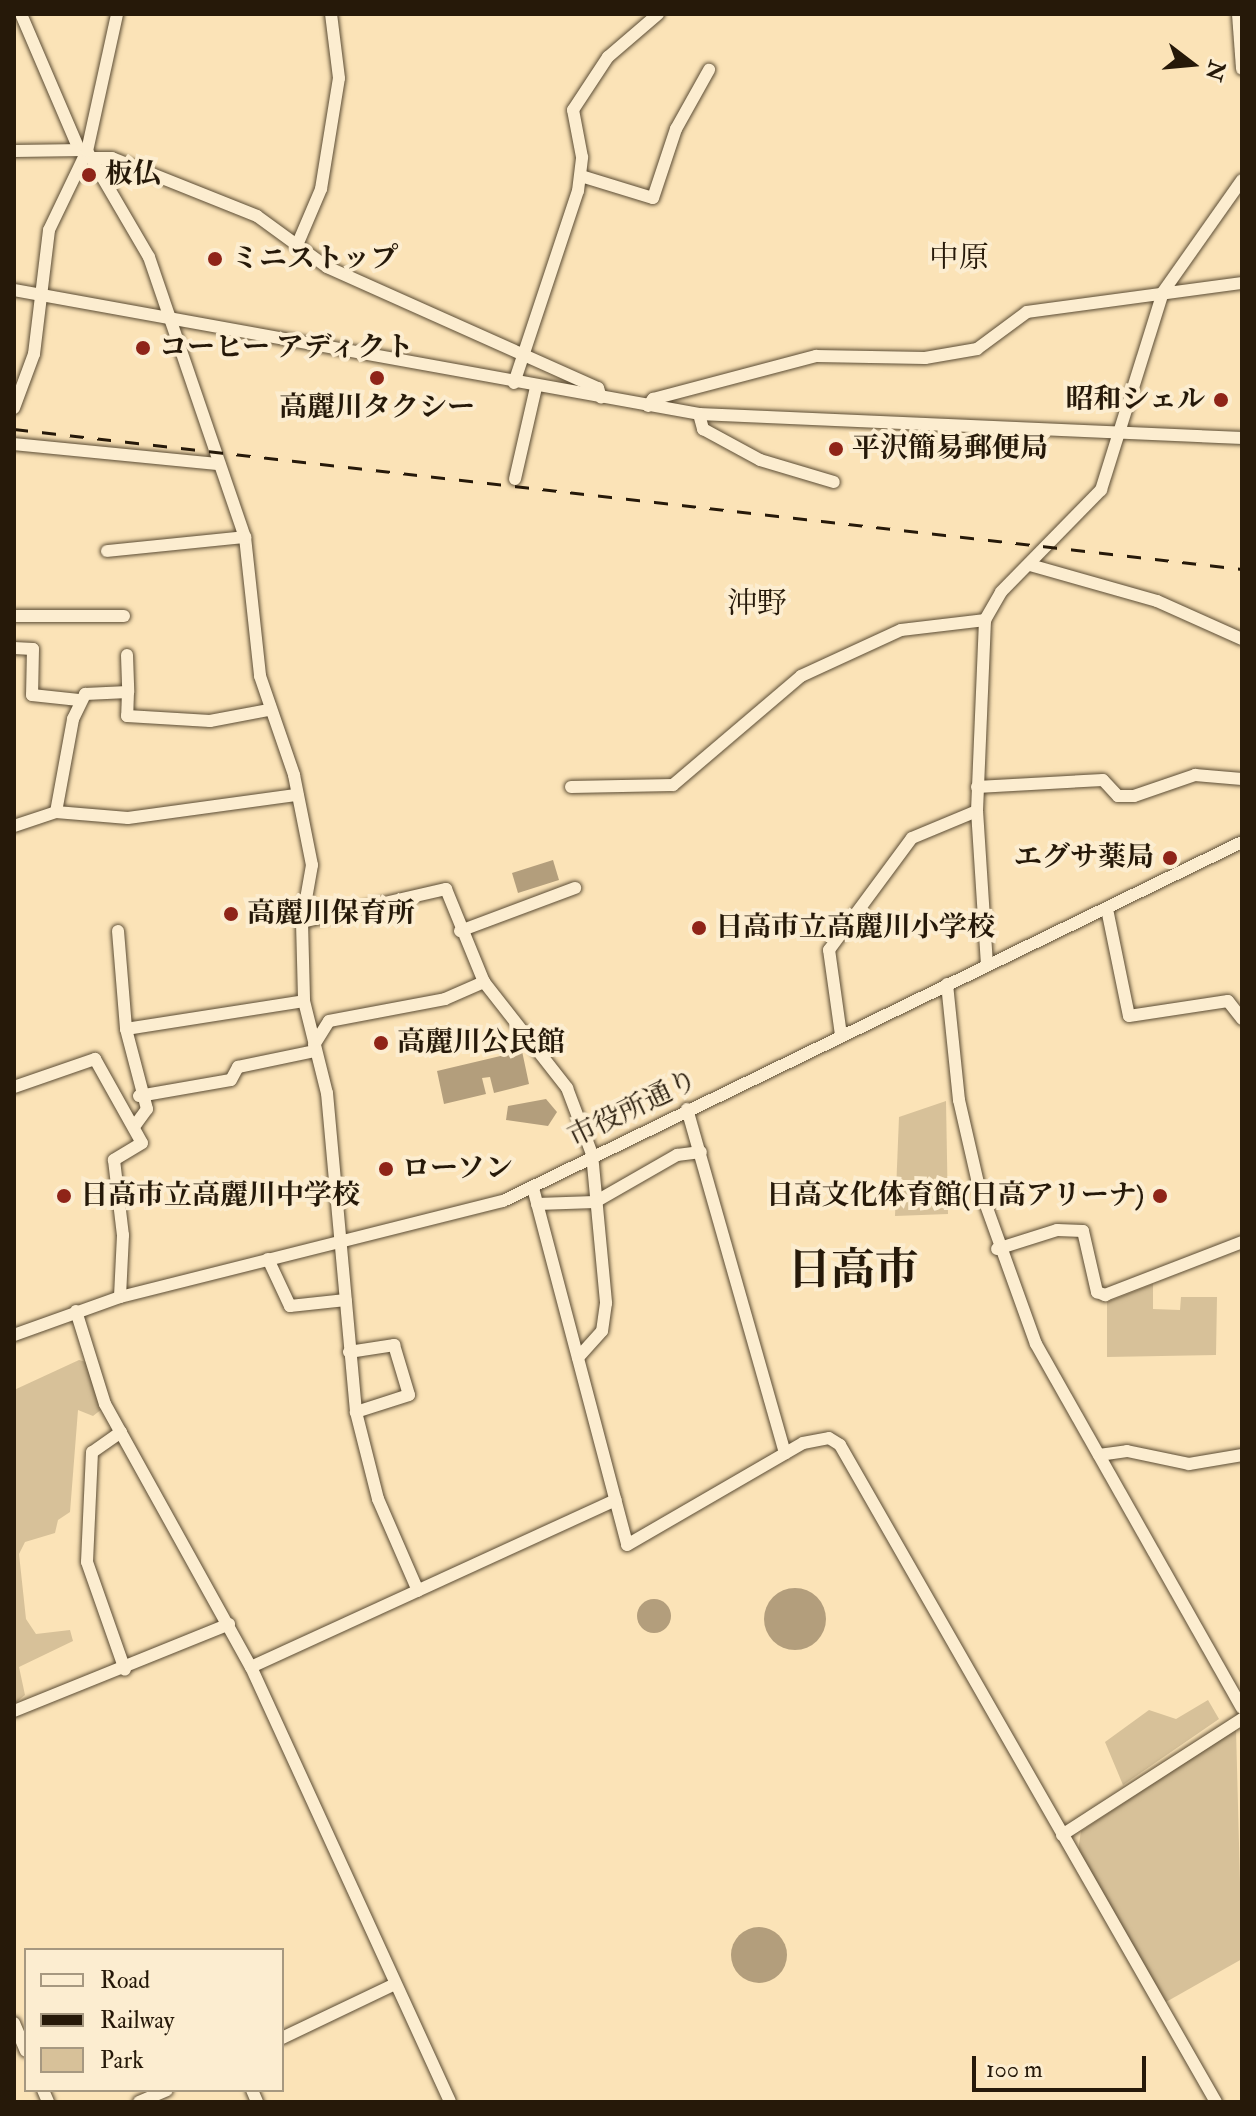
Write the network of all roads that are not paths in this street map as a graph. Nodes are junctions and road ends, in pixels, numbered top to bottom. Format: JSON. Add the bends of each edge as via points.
{"nodes":[{"id":1,"x":21,"y":14,"type":"edge"},
{"id":2,"x":117,"y":14,"type":"edge"},
{"id":3,"x":331,"y":14,"type":"edge"},
{"id":4,"x":658,"y":14,"type":"edge"},
{"id":5,"x":1238,"y":14,"type":"edge"},
{"id":6,"x":1242,"y":69,"type":"edge"},
{"id":7,"x":709,"y":70,"type":"dead end"},
{"id":8,"x":14,"y":151,"type":"edge"},
{"id":9,"x":86,"y":153,"type":"junction"},
{"id":10,"x":581,"y":176,"type":"junction"},
{"id":11,"x":1242,"y":180,"type":"edge"},
{"id":12,"x":298,"y":243,"type":"junction"},
{"id":13,"x":1242,"y":283,"type":"edge"},
{"id":14,"x":14,"y":290,"type":"edge"},
{"id":15,"x":1163,"y":292,"type":"junction"},
{"id":16,"x":44,"y":296,"type":"junction"},
{"id":17,"x":172,"y":319,"type":"junction"},
{"id":18,"x":524,"y":357,"type":"junction"},
{"id":19,"x":514,"y":383,"type":"junction"},
{"id":20,"x":536,"y":387,"type":"junction"},
{"id":21,"x":601,"y":398,"type":"junction"},
{"id":22,"x":648,"y":406,"type":"junction"},
{"id":23,"x":14,"y":408,"type":"edge"},
{"id":24,"x":699,"y":414,"type":"junction"},
{"id":25,"x":1119,"y":432,"type":"junction"},
{"id":26,"x":1242,"y":438,"type":"edge"},
{"id":27,"x":14,"y":444,"type":"edge"},
{"id":28,"x":219,"y":464,"type":"junction"},
{"id":29,"x":515,"y":479,"type":"dead end"},
{"id":30,"x":834,"y":482,"type":"dead end"},
{"id":31,"x":245,"y":537,"type":"junction"},
{"id":32,"x":107,"y":551,"type":"dead end"},
{"id":33,"x":1030,"y":565,"type":"junction"},
{"id":34,"x":14,"y":616,"type":"edge"},
{"id":35,"x":124,"y":616,"type":"dead end"},
{"id":36,"x":985,"y":620,"type":"junction"},
{"id":37,"x":1242,"y":639,"type":"edge"},
{"id":38,"x":14,"y":648,"type":"edge"},
{"id":39,"x":127,"y":655,"type":"dead end"},
{"id":40,"x":128,"y":692,"type":"junction"},
{"id":41,"x":79,"y":700,"type":"junction"},
{"id":42,"x":269,"y":710,"type":"junction"},
{"id":43,"x":1242,"y":779,"type":"edge"},
{"id":44,"x":571,"y":787,"type":"dead end"},
{"id":45,"x":977,"y":787,"type":"junction"},
{"id":46,"x":297,"y":795,"type":"junction"},
{"id":47,"x":977,"y":811,"type":"junction"},
{"id":48,"x":56,"y":812,"type":"junction"},
{"id":49,"x":14,"y":826,"type":"edge"},
{"id":50,"x":1242,"y":842,"type":"edge"},
{"id":51,"x":575,"y":888,"type":"dead end"},
{"id":52,"x":1107,"y":909,"type":"junction"},
{"id":53,"x":302,"y":922,"type":"junction"},
{"id":54,"x":118,"y":931,"type":"dead end"},
{"id":55,"x":460,"y":931,"type":"junction"},
{"id":56,"x":987,"y":965,"type":"junction"},
{"id":57,"x":484,"y":982,"type":"junction"},
{"id":58,"x":947,"y":984,"type":"junction"},
{"id":59,"x":304,"y":1001,"type":"junction"},
{"id":60,"x":1242,"y":1019,"type":"edge"},
{"id":61,"x":126,"y":1029,"type":"junction"},
{"id":62,"x":841,"y":1035,"type":"junction"},
{"id":63,"x":314,"y":1048,"type":"junction"},
{"id":64,"x":14,"y":1087,"type":"edge"},
{"id":65,"x":139,"y":1096,"type":"junction"},
{"id":66,"x":687,"y":1109,"type":"junction"},
{"id":67,"x":134,"y":1127,"type":"junction"},
{"id":68,"x":701,"y":1152,"type":"junction"},
{"id":69,"x":592,"y":1154,"type":"junction"},
{"id":70,"x":533,"y":1188,"type":"junction"},
{"id":71,"x":595,"y":1202,"type":"junction"},
{"id":72,"x":537,"y":1204,"type":"junction"},
{"id":73,"x":340,"y":1241,"type":"junction"},
{"id":74,"x":1242,"y":1242,"type":"edge"},
{"id":75,"x":997,"y":1249,"type":"junction"},
{"id":76,"x":268,"y":1259,"type":"junction"},
{"id":77,"x":120,"y":1297,"type":"junction"},
{"id":78,"x":346,"y":1300,"type":"junction"},
{"id":79,"x":76,"y":1311,"type":"junction"},
{"id":80,"x":14,"y":1335,"type":"edge"},
{"id":81,"x":349,"y":1352,"type":"junction"},
{"id":82,"x":578,"y":1358,"type":"junction"},
{"id":83,"x":356,"y":1412,"type":"junction"},
{"id":84,"x":121,"y":1432,"type":"junction"},
{"id":85,"x":785,"y":1453,"type":"junction"},
{"id":86,"x":1099,"y":1455,"type":"junction"},
{"id":87,"x":1242,"y":1455,"type":"edge"},
{"id":88,"x":616,"y":1500,"type":"junction"},
{"id":89,"x":418,"y":1591,"type":"junction"},
{"id":90,"x":229,"y":1624,"type":"junction"},
{"id":91,"x":251,"y":1667,"type":"junction"},
{"id":92,"x":125,"y":1670,"type":"junction"},
{"id":93,"x":1242,"y":1708,"type":"edge"},
{"id":94,"x":14,"y":1711,"type":"edge"},
{"id":95,"x":1242,"y":1719,"type":"edge"},
{"id":96,"x":1062,"y":1835,"type":"junction"},
{"id":97,"x":395,"y":1984,"type":"junction"},
{"id":98,"x":14,"y":2023,"type":"edge"},
{"id":99,"x":284,"y":2037,"type":"edge"},
{"id":100,"x":24,"y":2046,"type":"edge"},
{"id":101,"x":162,"y":2092,"type":"edge"},
{"id":102,"x":139,"y":2102,"type":"edge"},
{"id":103,"x":450,"y":2102,"type":"edge"},
{"id":104,"x":1216,"y":2102,"type":"edge"}],
"edges":[{"from":1,"to":9,"type":"street"},
{"from":2,"to":9,"type":"street"},
{"from":3,"to":12,"type":"street","via":[[340,62],[335,110],[321,189]]},
{"from":4,"to":10,"type":"street","via":[[583,86],[573,110]]},
{"from":5,"to":6,"type":"street"},
{"from":7,"to":10,"type":"street","via":[[676,129],[653,198]]},
{"from":8,"to":9,"type":"street"},
{"from":9,"to":12,"type":"street","via":[[177,182],[257,216]]},
{"from":9,"to":16,"type":"street","via":[[54,211]]},
{"from":9,"to":17,"type":"street","via":[[149,257]]},
{"from":10,"to":18,"type":"street"},
{"from":11,"to":15,"type":"street"},
{"from":12,"to":18,"type":"street","via":[[327,267]]},
{"from":13,"to":15,"type":"street"},
{"from":14,"to":16,"type":"street"},
{"from":15,"to":22,"type":"street","via":[[1020,314],[977,349],[925,358],[816,356],[653,399]]},
{"from":15,"to":25,"type":"street"},
{"from":16,"to":17,"type":"street"},
{"from":16,"to":23,"type":"street","via":[[34,354]]},
{"from":17,"to":19,"type":"street"},
{"from":17,"to":28,"type":"street"},
{"from":18,"to":19,"type":"street"},
{"from":18,"to":21,"type":"street","via":[[598,388]]},
{"from":19,"to":20,"type":"street"},
{"from":20,"to":21,"type":"street"},
{"from":20,"to":29,"type":"street"},
{"from":21,"to":22,"type":"street"},
{"from":22,"to":24,"type":"street"},
{"from":24,"to":25,"type":"street"},
{"from":24,"to":30,"type":"street","via":[[703,429],[760,460]]},
{"from":25,"to":26,"type":"street"},
{"from":25,"to":33,"type":"street","via":[[1101,490]]},
{"from":27,"to":28,"type":"street"},
{"from":28,"to":31,"type":"street"},
{"from":31,"to":32,"type":"street"},
{"from":31,"to":42,"type":"street"},
{"from":33,"to":36,"type":"street"},
{"from":33,"to":37,"type":"street","via":[[1157,601]]},
{"from":34,"to":35,"type":"street"},
{"from":36,"to":44,"type":"street","via":[[901,630],[801,676],[673,785]]},
{"from":36,"to":45,"type":"street"},
{"from":38,"to":41,"type":"street","via":[[33,649],[32,695]]},
{"from":39,"to":40,"type":"street"},
{"from":40,"to":41,"type":"street"},
{"from":40,"to":42,"type":"street","via":[[127,716],[210,721]]},
{"from":41,"to":48,"type":"street"},
{"from":42,"to":46,"type":"street"},
{"from":43,"to":45,"type":"street","via":[[1195,775],[1134,796],[1118,796],[1103,780]]},
{"from":45,"to":47,"type":"street"},
{"from":46,"to":48,"type":"street","via":[[128,818]]},
{"from":46,"to":53,"type":"street","via":[[312,865]]},
{"from":47,"to":56,"type":"street"},
{"from":47,"to":62,"type":"street","via":[[912,838],[829,950]]},
{"from":48,"to":49,"type":"street"},
{"from":50,"to":52,"type":"street","name":"市役所通り"},
{"from":51,"to":55,"type":"street"},
{"from":52,"to":56,"type":"street","name":"市役所通り"},
{"from":52,"to":60,"type":"street","via":[[1129,1016],[1228,1001]]},
{"from":53,"to":55,"type":"street","via":[[446,889]]},
{"from":53,"to":59,"type":"street"},
{"from":54,"to":61,"type":"street"},
{"from":55,"to":57,"type":"street"},
{"from":56,"to":58,"type":"street","name":"市役所通り"},
{"from":57,"to":63,"type":"street","via":[[445,999],[329,1021]]},
{"from":57,"to":69,"type":"street","via":[[567,1088]]},
{"from":58,"to":62,"type":"street","name":"市役所通り"},
{"from":58,"to":75,"type":"street","via":[[959,1100]]},
{"from":59,"to":61,"type":"street"},
{"from":59,"to":63,"type":"street"},
{"from":61,"to":65,"type":"street"},
{"from":62,"to":66,"type":"street","name":"市役所通り"},
{"from":63,"to":65,"type":"street","via":[[238,1067],[231,1080]]},
{"from":63,"to":73,"type":"street","via":[[327,1093]]},
{"from":64,"to":67,"type":"street","via":[[95,1059]]},
{"from":65,"to":67,"type":"street","via":[[147,1109]]},
{"from":66,"to":68,"type":"street"},
{"from":66,"to":69,"type":"street","name":"市役所通り"},
{"from":67,"to":77,"type":"street","via":[[142,1143],[114,1160],[123,1235]]},
{"from":68,"to":71,"type":"street","via":[[677,1155]]},
{"from":68,"to":85,"type":"street"},
{"from":69,"to":70,"type":"street","name":"市役所通り"},
{"from":69,"to":71,"type":"street"},
{"from":70,"to":72,"type":"street"},
{"from":70,"to":73,"type":"street","name":"市役所通り","via":[[488,1206]]},
{"from":71,"to":72,"type":"street"},
{"from":71,"to":82,"type":"street","via":[[606,1303],[602,1331]]},
{"from":72,"to":82,"type":"street"},
{"from":73,"to":76,"type":"street","name":"市役所通り"},
{"from":73,"to":78,"type":"street"},
{"from":74,"to":75,"type":"street","via":[[1105,1295],[1097,1292],[1083,1231],[1057,1230]]},
{"from":75,"to":86,"type":"street","via":[[1036,1344]]},
{"from":76,"to":77,"type":"street","name":"市役所通り"},
{"from":76,"to":78,"type":"street","via":[[290,1306]]},
{"from":77,"to":79,"type":"street","name":"市役所通り"},
{"from":78,"to":81,"type":"street"},
{"from":79,"to":80,"type":"street","name":"市役所通り"},
{"from":79,"to":84,"type":"street"},
{"from":81,"to":83,"type":"street"},
{"from":81,"to":83,"type":"street","via":[[394,1345],[409,1395]]},
{"from":82,"to":88,"type":"street"},
{"from":83,"to":89,"type":"street","via":[[378,1499]]},
{"from":84,"to":90,"type":"street"},
{"from":84,"to":92,"type":"street","via":[[92,1452],[87,1562]]},
{"from":85,"to":88,"type":"street","via":[[627,1545]]},
{"from":85,"to":96,"type":"street","via":[[829,1438],[840,1445]]},
{"from":86,"to":87,"type":"street","via":[[1127,1451],[1189,1464]]},
{"from":86,"to":93,"type":"street"},
{"from":88,"to":89,"type":"street"},
{"from":89,"to":91,"type":"street"},
{"from":90,"to":91,"type":"street"},
{"from":90,"to":92,"type":"street"},
{"from":91,"to":97,"type":"street"},
{"from":92,"to":94,"type":"street"},
{"from":95,"to":96,"type":"street"},
{"from":96,"to":104,"type":"street"},
{"from":97,"to":99,"type":"street"},
{"from":97,"to":103,"type":"street"},
{"from":98,"to":100,"type":"street"},
{"from":101,"to":102,"type":"street"}]}
